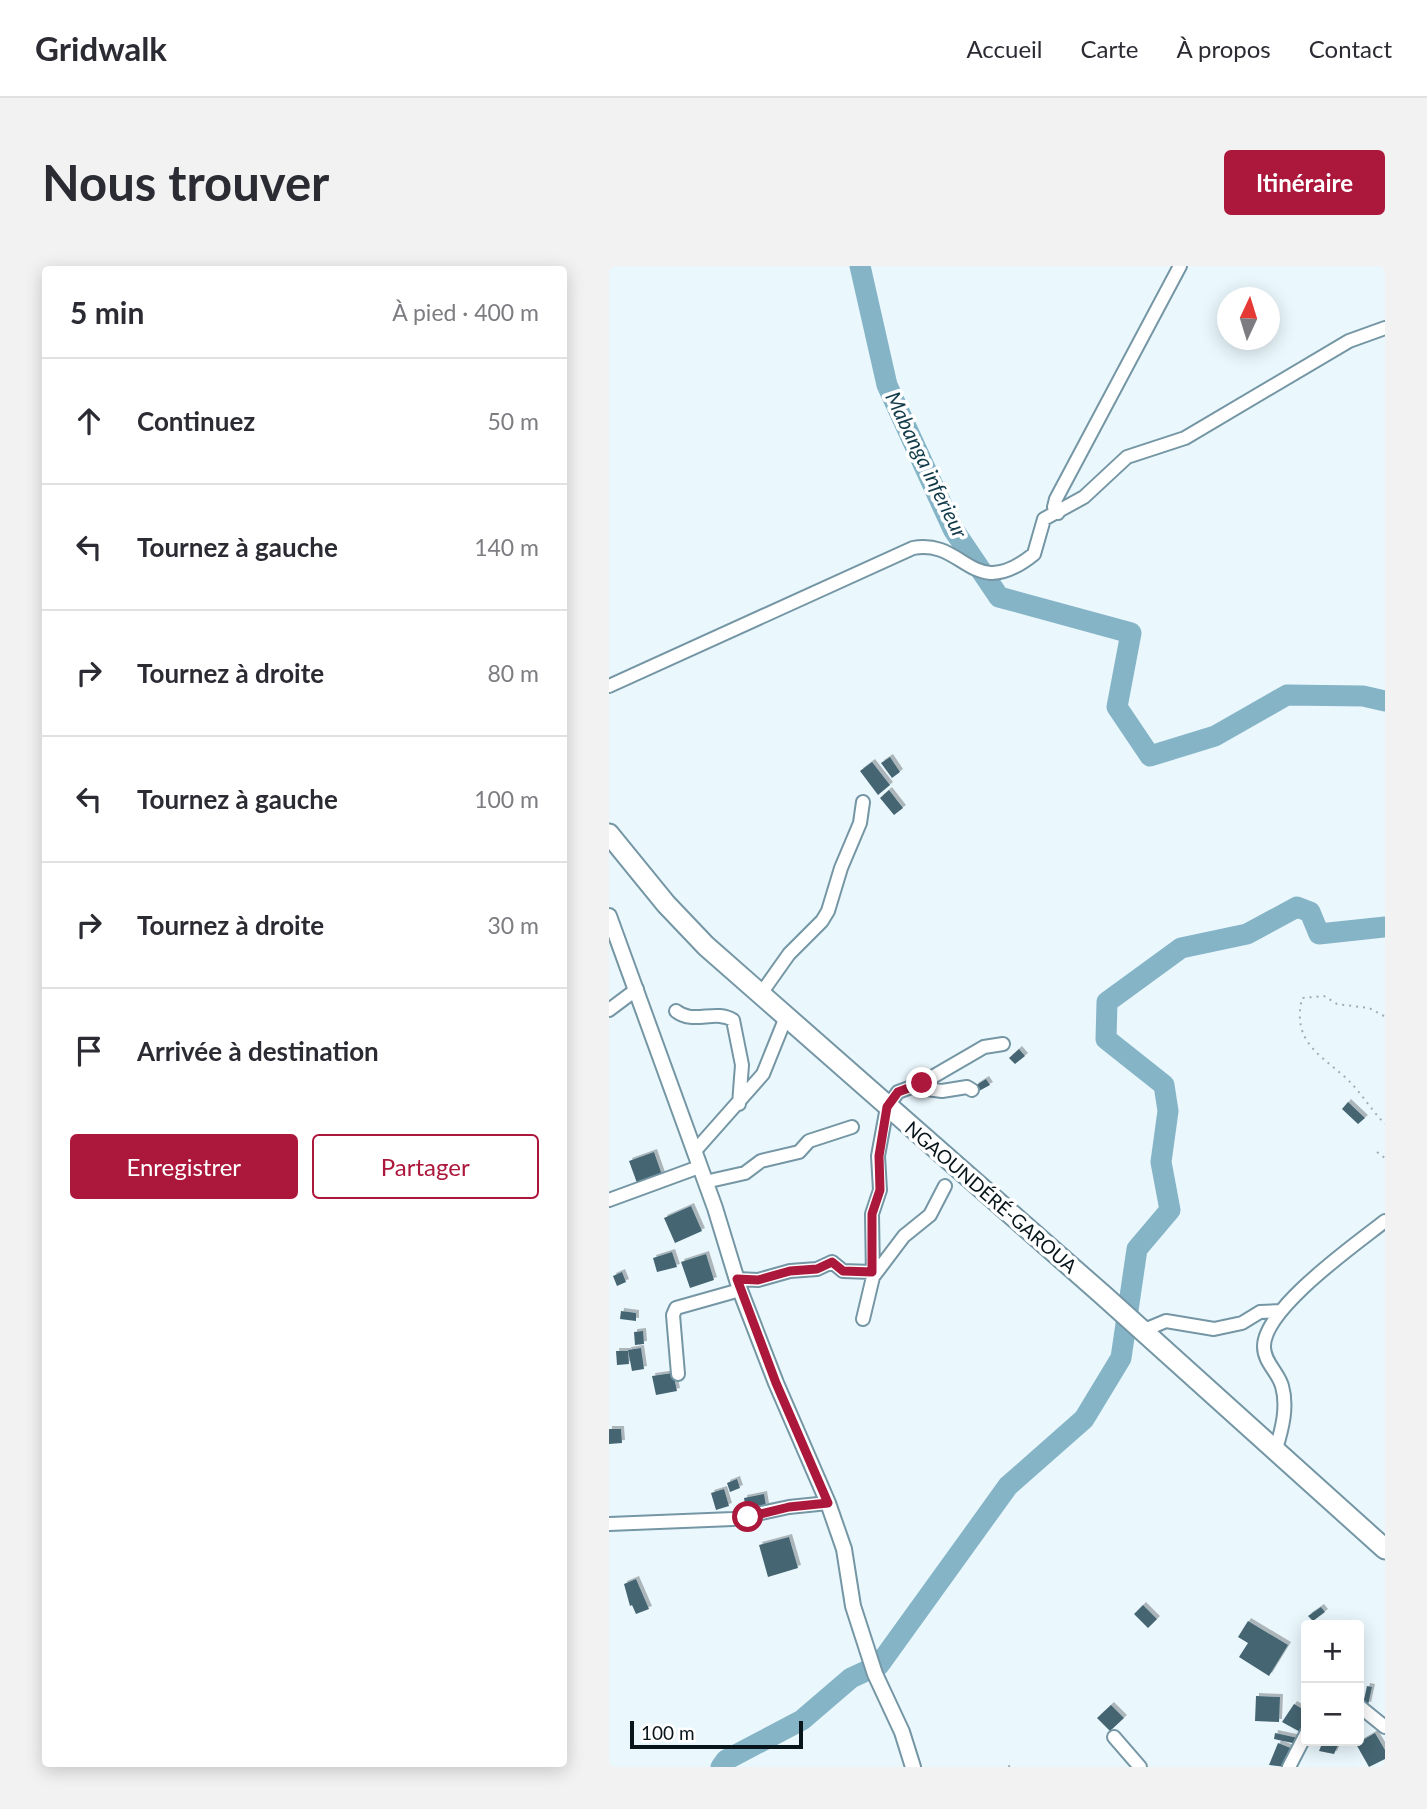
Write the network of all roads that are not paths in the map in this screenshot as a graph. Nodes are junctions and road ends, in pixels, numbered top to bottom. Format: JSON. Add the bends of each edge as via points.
{"nodes":[{"id":1,"x":1180,"y":266,"type":"edge"},
{"id":2,"x":1385,"y":328,"type":"edge"},
{"id":3,"x":1058,"y":513,"type":"junction"},
{"id":4,"x":609,"y":687,"type":"edge"},
{"id":5,"x":863,"y":802,"type":"dead end"},
{"id":6,"x":609,"y":834,"type":"edge"},
{"id":7,"x":609,"y":916,"type":"edge"},
{"id":8,"x":637,"y":989,"type":"junction"},
{"id":9,"x":760,"y":995,"type":"junction"},
{"id":10,"x":609,"y":1010,"type":"edge"},
{"id":11,"x":676,"y":1011,"type":"dead end"},
{"id":12,"x":786,"y":1017,"type":"junction"},
{"id":13,"x":1003,"y":1044,"type":"dead end"},
{"id":14,"x":912,"y":1087,"type":"junction"},
{"id":15,"x":972,"y":1090,"type":"dead end"},
{"id":16,"x":739,"y":1105,"type":"junction"},
{"id":17,"x":887,"y":1107,"type":"junction"},
{"id":18,"x":852,"y":1127,"type":"dead end"},
{"id":19,"x":694,"y":1152,"type":"junction"},
{"id":20,"x":699,"y":1167,"type":"junction"},
{"id":21,"x":705,"y":1182,"type":"junction"},
{"id":22,"x":946,"y":1186,"type":"dead end"},
{"id":23,"x":609,"y":1200,"type":"edge"},
{"id":24,"x":1385,"y":1221,"type":"edge"},
{"id":25,"x":872,"y":1274,"type":"junction"},
{"id":26,"x":739,"y":1285,"type":"junction"},
{"id":27,"x":1280,"y":1311,"type":"junction"},
{"id":28,"x":863,"y":1319,"type":"dead end"},
{"id":29,"x":1137,"y":1327,"type":"junction"},
{"id":30,"x":678,"y":1374,"type":"dead end"},
{"id":31,"x":1276,"y":1449,"type":"junction"},
{"id":32,"x":828,"y":1503,"type":"junction"},
{"id":33,"x":609,"y":1524,"type":"edge"},
{"id":34,"x":1385,"y":1549,"type":"edge"},
{"id":35,"x":1364,"y":1710,"type":"edge"},
{"id":36,"x":1385,"y":1727,"type":"edge"},
{"id":37,"x":1114,"y":1737,"type":"dead end"},
{"id":38,"x":1301,"y":1744,"type":"edge"},
{"id":39,"x":913,"y":1767,"type":"edge"},
{"id":40,"x":1140,"y":1767,"type":"edge"},
{"id":41,"x":1289,"y":1767,"type":"edge"}],
"edges":[{"from":1,"to":3,"type":"street","via":[[1056,499]]},
{"from":2,"to":3,"type":"street","via":[[1349,341],[1185,438],[1127,457],[1099,485]]},
{"from":3,"to":4,"type":"street","via":[[1041,523],[1034,554],[991,575],[938,550],[913,548]]},
{"from":5,"to":9,"type":"street","via":[[860,823],[828,911]]},
{"from":6,"to":9,"type":"highway","name":"NGAOUNDÉRÉ-GAROUA","via":[[685,925]]},
{"from":7,"to":8,"type":"street"},
{"from":8,"to":10,"type":"street"},
{"from":8,"to":19,"type":"street"},
{"from":9,"to":12,"type":"highway","name":"NGAOUNDÉRÉ-GAROUA"},
{"from":11,"to":16,"type":"street","via":[[681,1016],[725,1015],[733,1020],[742,1065]]},
{"from":12,"to":16,"type":"street","via":[[763,1074]]},
{"from":12,"to":17,"type":"highway","name":"NGAOUNDÉRÉ-GAROUA"},
{"from":13,"to":14,"type":"street","via":[[984,1047]]},
{"from":14,"to":15,"type":"street"},
{"from":14,"to":17,"type":"street","via":[[898,1092]]},
{"from":16,"to":19,"type":"street"},
{"from":17,"to":25,"type":"street","via":[[879,1156],[880,1190],[872,1214]]},
{"from":17,"to":29,"type":"highway","name":"NGAOUNDÉRÉ-GAROUA"},
{"from":18,"to":21,"type":"street","via":[[809,1141],[799,1152],[761,1161],[745,1173]]},
{"from":19,"to":20,"type":"street"},
{"from":20,"to":21,"type":"street"},
{"from":20,"to":23,"type":"street"},
{"from":21,"to":26,"type":"street"},
{"from":22,"to":25,"type":"street","via":[[930,1215],[904,1236]]},
{"from":24,"to":27,"type":"street"},
{"from":25,"to":26,"type":"street","via":[[843,1271],[832,1262]]},
{"from":25,"to":28,"type":"street"},
{"from":26,"to":30,"type":"street","via":[[676,1308]]},
{"from":26,"to":32,"type":"street"},
{"from":27,"to":29,"type":"street","via":[[1260,1312],[1242,1323],[1215,1329],[1165,1321]]},
{"from":27,"to":31,"type":"street","via":[[1264,1347],[1283,1394],[1283,1425]]},
{"from":29,"to":31,"type":"highway","name":"NGAOUNDÉRÉ-GAROUA"},
{"from":31,"to":34,"type":"highway","name":"NGAOUNDÉRÉ-GAROUA"},
{"from":32,"to":33,"type":"street","via":[[733,1519]]},
{"from":32,"to":39,"type":"street","via":[[873,1669]]},
{"from":35,"to":36,"type":"street"},
{"from":37,"to":40,"type":"street"},
{"from":38,"to":41,"type":"street"}]}
